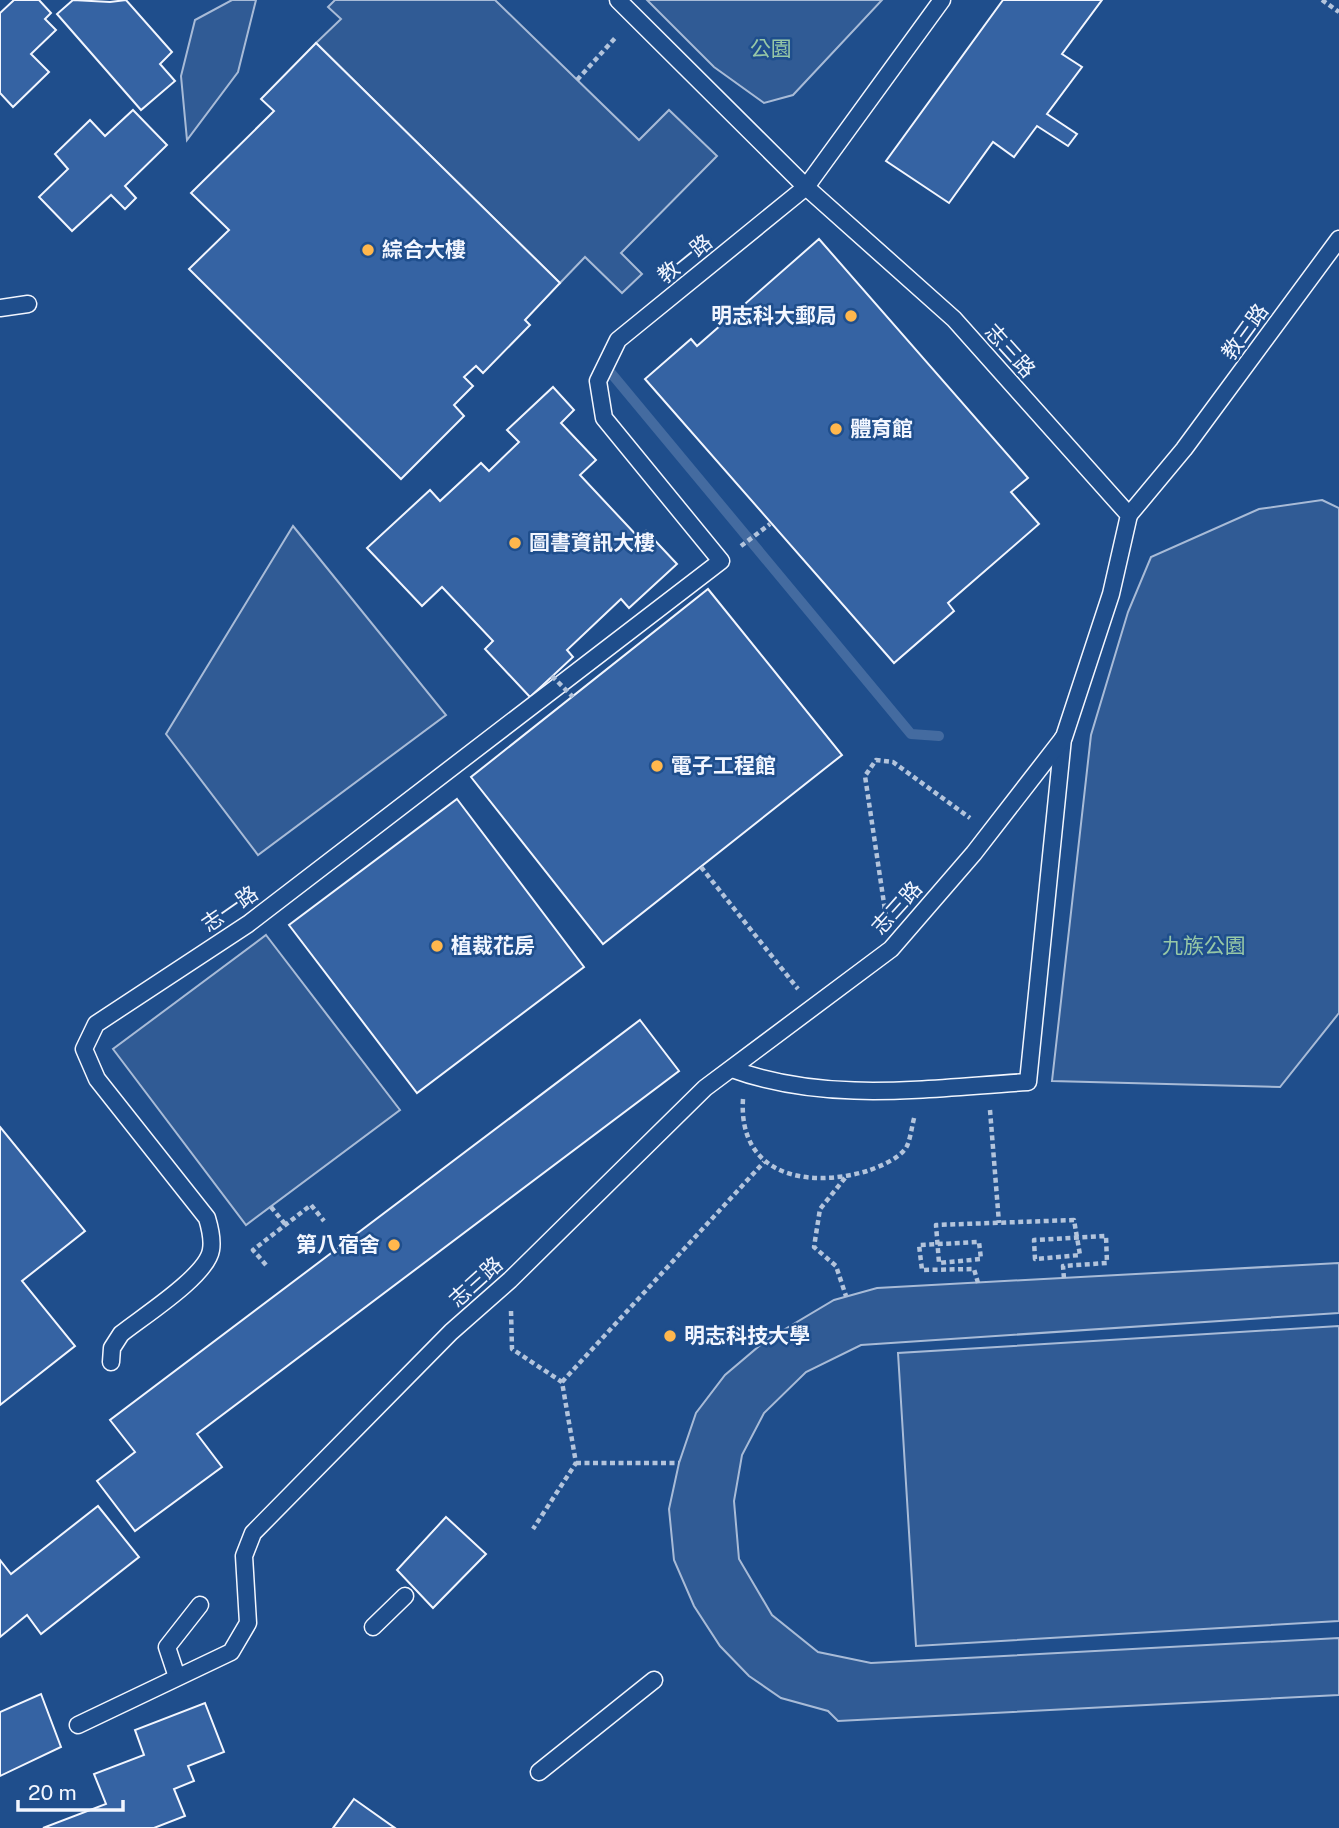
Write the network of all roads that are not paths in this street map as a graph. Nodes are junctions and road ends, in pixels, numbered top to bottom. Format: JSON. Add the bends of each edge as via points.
{"nodes":[{"id":1,"x":618,"y":0,"type":"edge"},
{"id":2,"x":942,"y":0,"type":"edge"},
{"id":3,"x":806,"y":187,"type":"junction"},
{"id":4,"x":1339,"y":239,"type":"edge"},
{"id":5,"x":28,"y":304,"type":"dead end"},
{"id":6,"x":0,"y":308,"type":"edge"},
{"id":7,"x":1129,"y":515,"type":"junction"},
{"id":8,"x":721,"y":561,"type":"joint"},
{"id":9,"x":1063,"y":737,"type":"junction"},
{"id":10,"x":739,"y":1071,"type":"junction"},
{"id":11,"x":111,"y":1362,"type":"dead end"},
{"id":12,"x":405,"y":1596,"type":"dead end"},
{"id":13,"x":200,"y":1605,"type":"dead end"},
{"id":14,"x":373,"y":1627,"type":"dead end"},
{"id":15,"x":177,"y":1677,"type":"junction"},
{"id":16,"x":654,"y":1680,"type":"dead end"},
{"id":17,"x":78,"y":1725,"type":"dead end"},
{"id":18,"x":538,"y":1772,"type":"dead end"}],
"edges":[{"from":1,"to":3,"type":"lane","name":"志三路"},
{"from":2,"to":3,"type":"lane","name":"教一路"},
{"from":3,"to":7,"type":"lane","name":"志三路","via":[[954,319]]},
{"from":3,"to":8,"type":"lane","name":"教一路","via":[[618,340],[598,382],[604,418]]},
{"from":4,"to":7,"type":"lane","name":"教三路","via":[[1184,449]]},
{"from":5,"to":6,"type":"lane"},
{"from":7,"to":9,"type":"lane","name":"志三路","via":[[1111,594]]},
{"from":8,"to":11,"type":"lane","name":"志一路","via":[[248,925],[96,1024],[84,1049],[97,1079],[207,1218],[211,1233],[211,1252],[202,1268],[121,1334],[112,1348]]},
{"from":9,"to":10,"type":"lane","name":"志三路","via":[[891,949]]},
{"from":9,"to":10,"type":"lane","via":[[1028,1082],[863,1092],[772,1083]]},
{"from":10,"to":15,"type":"lane","name":"志三路","via":[[705,1088],[510,1280],[450,1332],[253,1533],[243,1556],[248,1623],[231,1651]]},
{"from":12,"to":14,"type":"lane"},
{"from":13,"to":15,"type":"lane","via":[[167,1647]]},
{"from":15,"to":17,"type":"lane","name":"志三路"},
{"from":16,"to":18,"type":"lane"}]}
